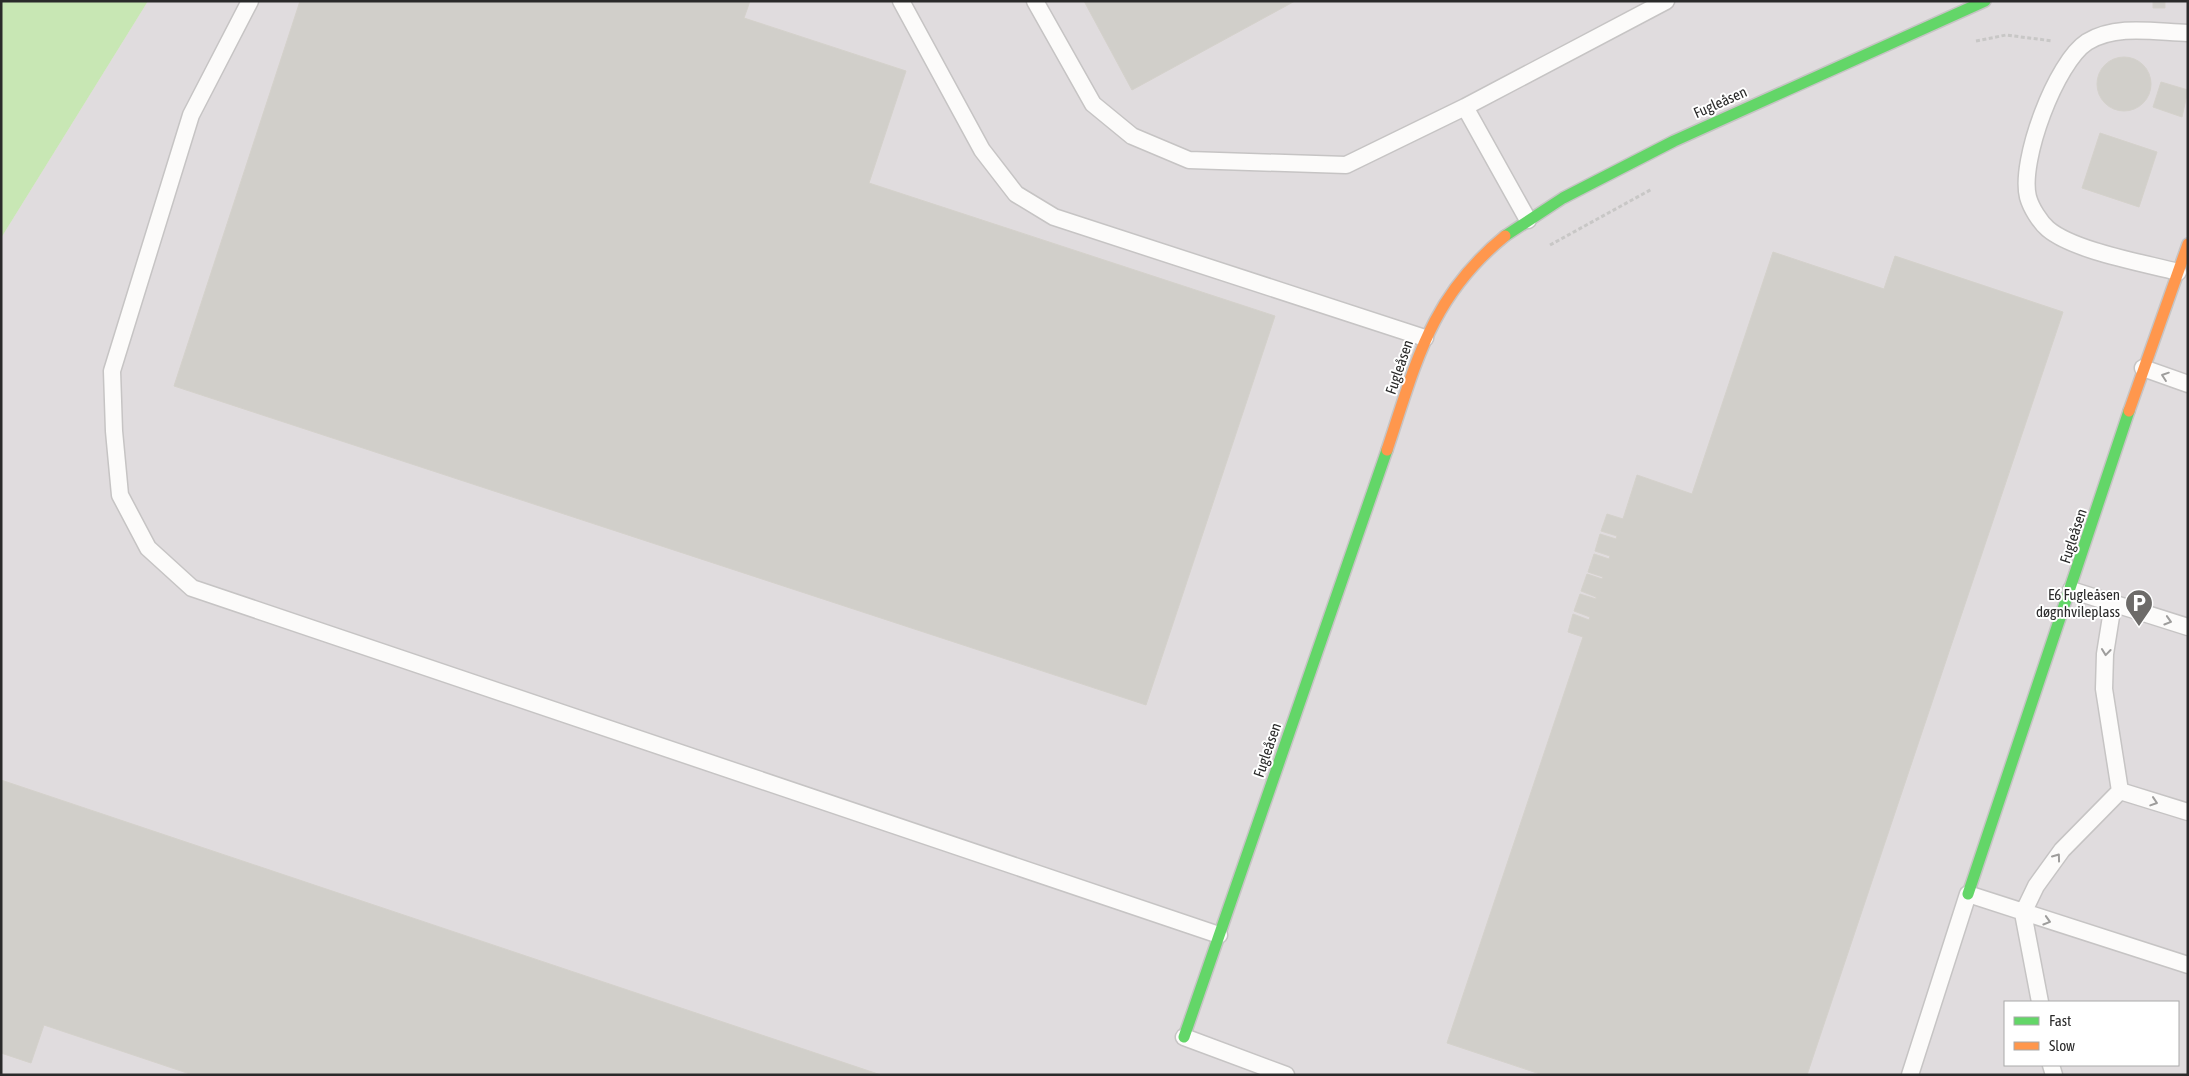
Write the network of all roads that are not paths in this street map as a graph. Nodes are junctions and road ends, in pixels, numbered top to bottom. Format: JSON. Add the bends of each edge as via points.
{"nodes":[{"id":1,"x":250,"y":1,"type":"edge"},
{"id":2,"x":901,"y":1,"type":"edge"},
{"id":3,"x":1035,"y":1,"type":"edge"},
{"id":4,"x":1666,"y":1,"type":"edge"},
{"id":5,"x":1985,"y":1,"type":"edge"},
{"id":6,"x":2188,"y":32,"type":"edge"},
{"id":7,"x":1466,"y":107,"type":"junction"},
{"id":8,"x":1528,"y":220,"type":"junction"},
{"id":9,"x":2188,"y":244,"type":"edge"},
{"id":10,"x":2178,"y":272,"type":"junction"},
{"id":11,"x":1425,"y":338,"type":"junction"},
{"id":12,"x":2142,"y":368,"type":"junction"},
{"id":13,"x":2188,"y":384,"type":"edge"},
{"id":14,"x":2071,"y":590,"type":"junction"},
{"id":15,"x":2113,"y":604,"type":"junction"},
{"id":16,"x":2188,"y":627,"type":"edge"},
{"id":17,"x":2120,"y":791,"type":"junction"},
{"id":18,"x":2188,"y":812,"type":"edge"},
{"id":19,"x":1968,"y":894,"type":"junction"},
{"id":20,"x":2022,"y":913,"type":"junction"},
{"id":21,"x":1219,"y":935,"type":"junction"},
{"id":22,"x":2188,"y":965,"type":"edge"},
{"id":23,"x":2040,"y":1001,"type":"edge"},
{"id":24,"x":1184,"y":1037,"type":"joint"},
{"id":25,"x":1286,"y":1075,"type":"edge"},
{"id":26,"x":1910,"y":1075,"type":"edge"}],
"edges":[{"from":1,"to":21,"type":"lane","via":[[191,115],[112,371],[120,495],[148,548],[192,588]]},
{"from":2,"to":11,"type":"lane","via":[[982,150],[1016,194],[1054,217]]},
{"from":3,"to":7,"type":"lane","via":[[1093,104],[1132,136],[1189,160],[1346,164]]},
{"from":4,"to":7,"type":"lane"},
{"from":5,"to":8,"type":"street","name":"Fugleåsen","via":[[1712,122],[1587,185]]},
{"from":6,"to":10,"type":"lane","via":[[2119,30],[2081,47],[2065,65],[2052,89],[2029,157],[2028,197],[2048,230],[2069,241]]},
{"from":7,"to":8,"type":"lane"},
{"from":8,"to":11,"type":"street","name":"Fugleåsen","via":[[1504,237],[1465,274],[1435,313]]},
{"from":9,"to":10,"type":"street","name":"Fugleåsen"},
{"from":10,"to":12,"type":"street","name":"Fugleåsen"},
{"from":11,"to":21,"type":"street","name":"Fugleåsen"},
{"from":13,"to":12,"type":"lane","one_way":true},
{"from":12,"to":14,"type":"street","name":"Fugleåsen"},
{"from":14,"to":15,"type":"lane"},
{"from":14,"to":19,"type":"street","name":"Fugleåsen"},
{"from":15,"to":16,"type":"lane","one_way":true},
{"from":15,"to":17,"type":"lane","one_way":true,"via":[[2105,654],[2104,689]]},
{"from":17,"to":18,"type":"lane","one_way":true},
{"from":20,"to":17,"type":"lane","one_way":true,"via":[[2036,886],[2062,850]]},
{"from":19,"to":20,"type":"lane"},
{"from":19,"to":26,"type":"lane"},
{"from":20,"to":22,"type":"lane","one_way":true},
{"from":20,"to":23,"type":"lane"},
{"from":21,"to":24,"type":"street","name":"Fugleåsen"},
{"from":24,"to":25,"type":"lane"}]}
